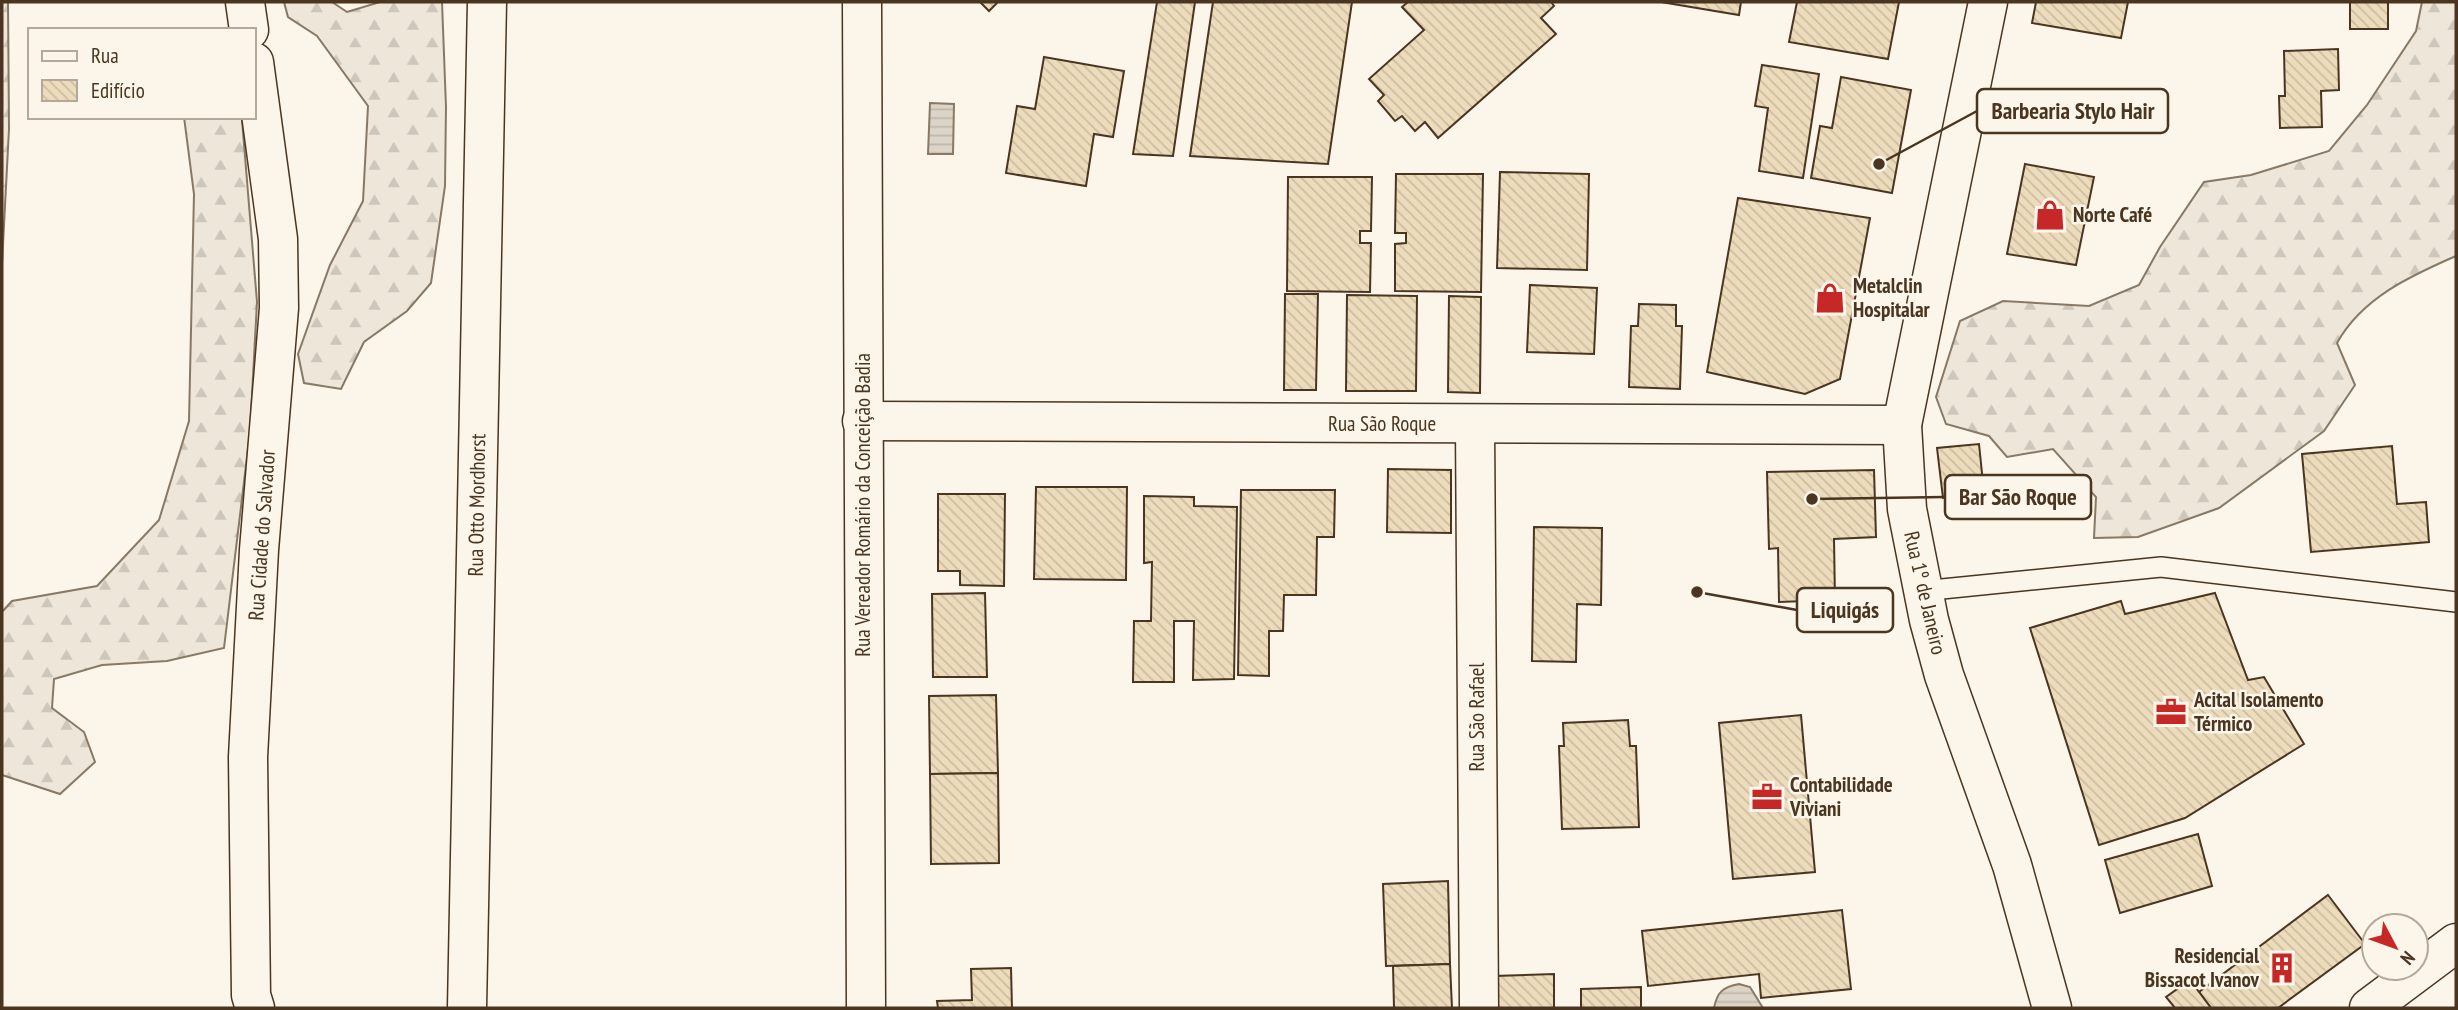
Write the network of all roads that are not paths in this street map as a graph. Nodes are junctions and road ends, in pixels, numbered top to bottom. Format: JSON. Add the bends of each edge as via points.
{"nodes":[{"id":1,"x":246,"y":2,"type":"edge"},
{"id":2,"x":487,"y":2,"type":"edge"},
{"id":3,"x":862,"y":2,"type":"edge"},
{"id":4,"x":1988,"y":2,"type":"edge"},
{"id":5,"x":249,"y":28,"type":"edge"},
{"id":6,"x":256,"y":77,"type":"edge"},
{"id":7,"x":862,"y":421,"type":"junction"},
{"id":8,"x":1475,"y":425,"type":"junction"},
{"id":9,"x":1902,"y":425,"type":"junction"},
{"id":10,"x":1922,"y":591,"type":"junction"},
{"id":11,"x":2456,"y":602,"type":"edge"},
{"id":12,"x":2456,"y":943,"type":"edge"},
{"id":13,"x":256,"y":1008,"type":"edge"},
{"id":14,"x":467,"y":1008,"type":"edge"},
{"id":15,"x":866,"y":1008,"type":"edge"},
{"id":16,"x":1479,"y":1008,"type":"edge"},
{"id":17,"x":2052,"y":1008,"type":"edge"},
{"id":18,"x":2369,"y":1008,"type":"edge"}],
"edges":[{"from":1,"to":5,"type":"street"},
{"from":2,"to":14,"type":"street","name":"Rua Otto Mordhorst"},
{"from":3,"to":7,"type":"street","name":"Rua Vereador Romário da Conceição Badia"},
{"from":4,"to":9,"type":"street","name":"Rua 1º de Janeiro"},
{"from":6,"to":13,"type":"street","name":"Rua Cidade do Salvador","via":[[278,239],[279,307],[248,757],[251,995]]},
{"from":7,"to":8,"type":"street","name":"Rua São Roque"},
{"from":7,"to":15,"type":"street","name":"Rua Vereador Romário da Conceição Badia"},
{"from":8,"to":9,"type":"street","name":"Rua São Roque"},
{"from":8,"to":16,"type":"street","name":"Rua São Rafael"},
{"from":9,"to":10,"type":"street","name":"Rua 1º de Janeiro","via":[[1907,509]]},
{"from":10,"to":11,"type":"lane","via":[[2161,567]]},
{"from":10,"to":17,"type":"street","name":"Rua 1º de Janeiro","via":[[1944,675],[2012,865]]},
{"from":12,"to":18,"type":"street"}]}
